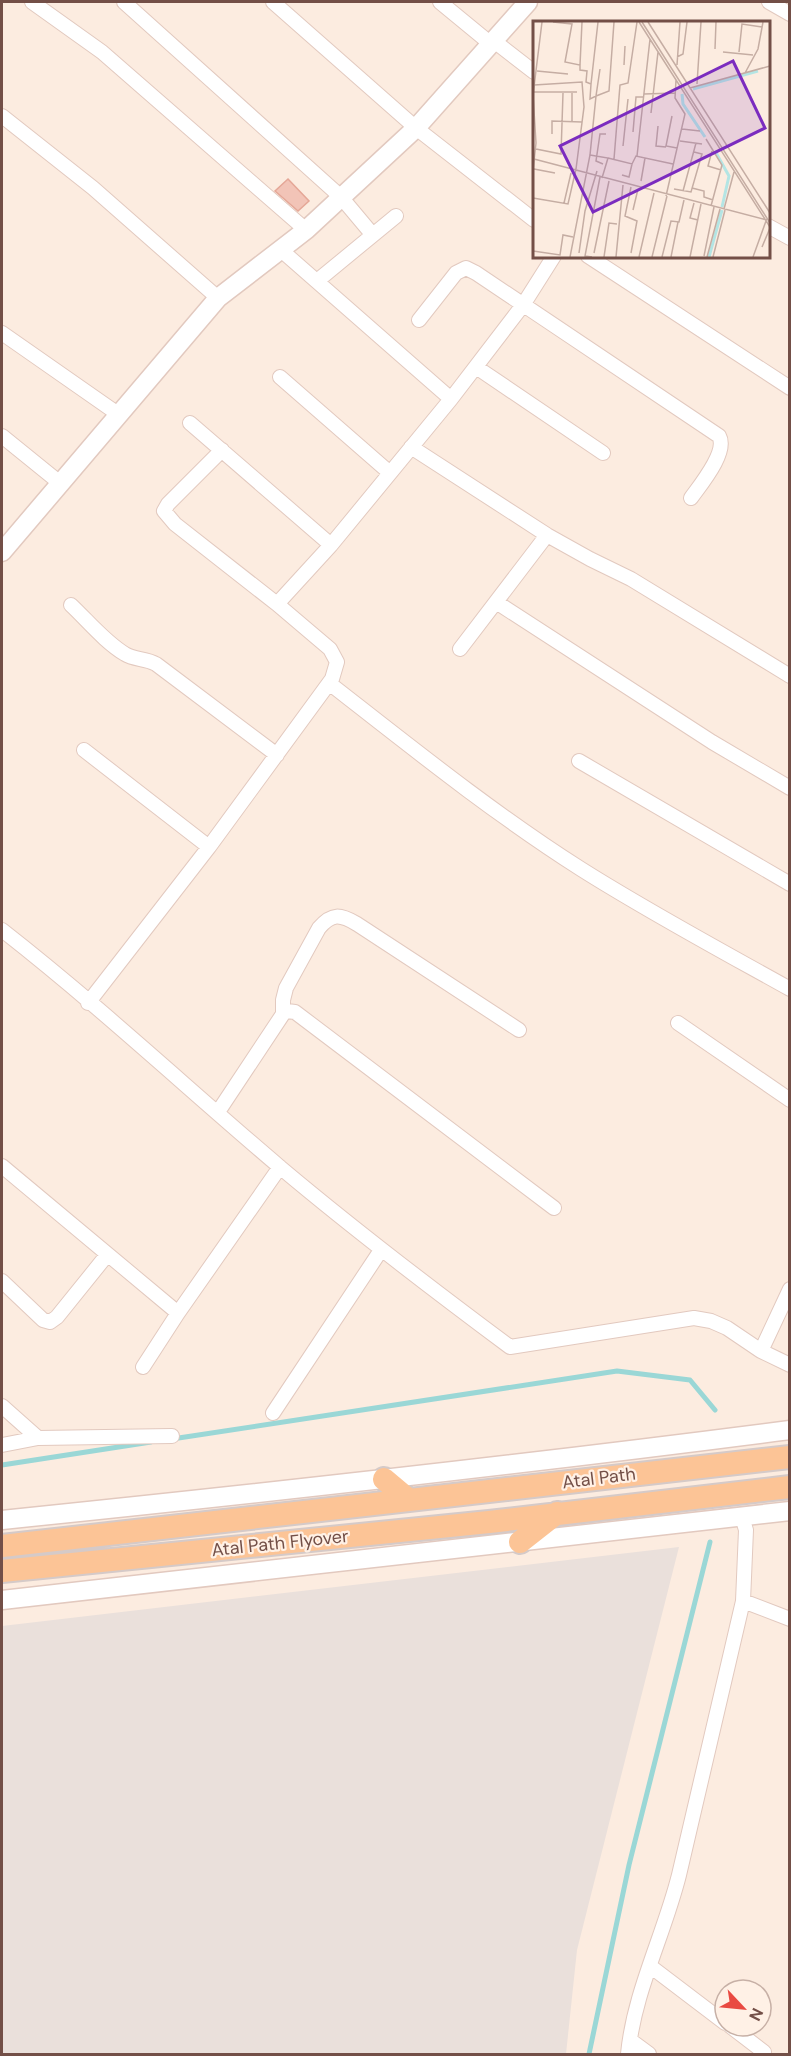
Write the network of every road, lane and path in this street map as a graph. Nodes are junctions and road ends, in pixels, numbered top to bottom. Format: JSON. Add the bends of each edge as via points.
{"nodes":[{"id":1,"x":32,"y":2,"type":"edge"},
{"id":2,"x":124,"y":2,"type":"edge"},
{"id":3,"x":273,"y":2,"type":"edge"},
{"id":4,"x":440,"y":2,"type":"edge"},
{"id":5,"x":528,"y":2,"type":"edge"},
{"id":6,"x":769,"y":2,"type":"edge"},
{"id":7,"x":789,"y":14,"type":"edge"},
{"id":8,"x":493,"y":43,"type":"junction"},
{"id":9,"x":533,"y":71,"type":"edge"},
{"id":10,"x":2,"y":116,"type":"edge"},
{"id":11,"x":416,"y":128,"type":"junction"},
{"id":12,"x":341,"y":196,"type":"junction"},
{"id":13,"x":396,"y":216,"type":"dead end"},
{"id":14,"x":533,"y":219,"type":"edge"},
{"id":15,"x":770,"y":227,"type":"edge"},
{"id":16,"x":306,"y":230,"type":"junction"},
{"id":17,"x":372,"y":234,"type":"junction"},
{"id":18,"x":789,"y":238,"type":"edge"},
{"id":19,"x":281,"y":249,"type":"junction"},
{"id":20,"x":553,"y":258,"type":"edge"},
{"id":21,"x":591,"y":258,"type":"edge"},
{"id":22,"x":317,"y":281,"type":"junction"},
{"id":23,"x":218,"y":298,"type":"junction"},
{"id":24,"x":523,"y":306,"type":"junction"},
{"id":25,"x":419,"y":320,"type":"dead end"},
{"id":26,"x":2,"y":333,"type":"edge"},
{"id":27,"x":476,"y":366,"type":"junction"},
{"id":28,"x":280,"y":377,"type":"dead end"},
{"id":29,"x":789,"y":388,"type":"edge"},
{"id":30,"x":451,"y":399,"type":"junction"},
{"id":31,"x":118,"y":414,"type":"junction"},
{"id":32,"x":190,"y":423,"type":"dead end"},
{"id":33,"x":2,"y":436,"type":"edge"},
{"id":34,"x":411,"y":447,"type":"junction"},
{"id":35,"x":222,"y":450,"type":"junction"},
{"id":36,"x":603,"y":453,"type":"dead end"},
{"id":37,"x":390,"y":473,"type":"junction"},
{"id":38,"x":60,"y":483,"type":"junction"},
{"id":39,"x":691,"y":498,"type":"dead end"},
{"id":40,"x":547,"y":535,"type":"junction"},
{"id":41,"x":5,"y":541,"type":"edge"},
{"id":42,"x":331,"y":545,"type":"junction"},
{"id":43,"x":496,"y":602,"type":"junction"},
{"id":44,"x":277,"y":604,"type":"junction"},
{"id":45,"x":71,"y":605,"type":"dead end"},
{"id":46,"x":460,"y":649,"type":"dead end"},
{"id":47,"x":789,"y":676,"type":"edge"},
{"id":48,"x":329,"y":683,"type":"junction"},
{"id":49,"x":84,"y":750,"type":"dead end"},
{"id":50,"x":276,"y":755,"type":"junction"},
{"id":51,"x":579,"y":761,"type":"dead end"},
{"id":52,"x":789,"y":788,"type":"edge"},
{"id":53,"x":210,"y":847,"type":"junction"},
{"id":54,"x":789,"y":884,"type":"edge"},
{"id":55,"x":2,"y":930,"type":"edge"},
{"id":56,"x":789,"y":989,"type":"edge"},
{"id":57,"x":88,"y":1003,"type":"junction"},
{"id":58,"x":283,"y":1014,"type":"junction"},
{"id":59,"x":678,"y":1023,"type":"dead end"},
{"id":60,"x":519,"y":1030,"type":"dead end"},
{"id":61,"x":789,"y":1100,"type":"edge"},
{"id":62,"x":218,"y":1112,"type":"junction"},
{"id":63,"x":2,"y":1166,"type":"edge"},
{"id":64,"x":280,"y":1167,"type":"junction"},
{"id":65,"x":554,"y":1208,"type":"dead end"},
{"id":66,"x":381,"y":1250,"type":"junction"},
{"id":67,"x":107,"y":1255,"type":"junction"},
{"id":68,"x":2,"y":1281,"type":"edge"},
{"id":69,"x":789,"y":1289,"type":"edge"},
{"id":70,"x":178,"y":1312,"type":"junction"},
{"id":71,"x":761,"y":1351,"type":"junction"},
{"id":72,"x":789,"y":1365,"type":"edge"},
{"id":73,"x":143,"y":1367,"type":"dead end"},
{"id":74,"x":2,"y":1406,"type":"edge"},
{"id":75,"x":273,"y":1413,"type":"dead end"},
{"id":76,"x":789,"y":1430,"type":"edge"},
{"id":77,"x":172,"y":1436,"type":"dead end"},
{"id":78,"x":38,"y":1438,"type":"junction"},
{"id":79,"x":2,"y":1444,"type":"edge"},
{"id":80,"x":789,"y":1457,"type":"edge"},
{"id":81,"x":384,"y":1479,"type":"junction"},
{"id":82,"x":789,"y":1487,"type":"edge"},
{"id":83,"x":409,"y":1500,"type":"junction"},
{"id":84,"x":789,"y":1511,"type":"edge"},
{"id":85,"x":558,"y":1512,"type":"junction"},
{"id":86,"x":742,"y":1517,"type":"junction"},
{"id":87,"x":2,"y":1520,"type":"edge"},
{"id":88,"x":520,"y":1542,"type":"junction"},
{"id":89,"x":2,"y":1546,"type":"edge"},
{"id":90,"x":2,"y":1571,"type":"edge"},
{"id":91,"x":2,"y":1600,"type":"edge"},
{"id":92,"x":743,"y":1601,"type":"junction"},
{"id":93,"x":789,"y":1619,"type":"edge"},
{"id":94,"x":650,"y":1966,"type":"junction"},
{"id":95,"x":713,"y":2013,"type":"edge"},
{"id":96,"x":746,"y":2038,"type":"edge"},
{"id":97,"x":630,"y":2040,"type":"junction"},
{"id":98,"x":764,"y":2052,"type":"dead end"},
{"id":99,"x":628,"y":2055,"type":"edge"},
{"id":100,"x":649,"y":2055,"type":"edge"}],
"edges":[{"from":1,"to":16,"type":"street","via":[[102,52]]},
{"from":2,"to":12,"type":"street"},
{"from":3,"to":11,"type":"street"},
{"from":4,"to":8,"type":"street"},
{"from":5,"to":8,"type":"street"},
{"from":6,"to":7,"type":"street"},
{"from":8,"to":9,"type":"street"},
{"from":8,"to":11,"type":"street"},
{"from":10,"to":23,"type":"street","via":[[93,188]]},
{"from":11,"to":12,"type":"street"},
{"from":11,"to":14,"type":"street"},
{"from":12,"to":16,"type":"street"},
{"from":12,"to":17,"type":"street"},
{"from":13,"to":17,"type":"street"},
{"from":15,"to":18,"type":"street"},
{"from":16,"to":19,"type":"street"},
{"from":17,"to":22,"type":"street"},
{"from":19,"to":22,"type":"street"},
{"from":19,"to":23,"type":"street"},
{"from":20,"to":24,"type":"street"},
{"from":21,"to":29,"type":"street"},
{"from":22,"to":30,"type":"street"},
{"from":23,"to":31,"type":"street"},
{"from":24,"to":25,"type":"street","via":[[466,268],[456,273]]},
{"from":24,"to":27,"type":"street"},
{"from":24,"to":39,"type":"street","via":[[719,436],[722,445],[718,456]]},
{"from":26,"to":31,"type":"street"},
{"from":27,"to":30,"type":"street"},
{"from":27,"to":36,"type":"street"},
{"from":28,"to":37,"type":"street"},
{"from":30,"to":34,"type":"street"},
{"from":31,"to":38,"type":"street"},
{"from":32,"to":35,"type":"street"},
{"from":33,"to":38,"type":"street"},
{"from":34,"to":37,"type":"street"},
{"from":34,"to":40,"type":"street"},
{"from":35,"to":42,"type":"street"},
{"from":35,"to":44,"type":"street","via":[[165,511],[175,524]]},
{"from":37,"to":42,"type":"street"},
{"from":38,"to":41,"type":"street"},
{"from":40,"to":43,"type":"street"},
{"from":40,"to":47,"type":"street","via":[[631,579]]},
{"from":42,"to":44,"type":"street"},
{"from":43,"to":46,"type":"street"},
{"from":43,"to":52,"type":"street"},
{"from":44,"to":48,"type":"street","via":[[335,656]]},
{"from":45,"to":50,"type":"street","via":[[118,649],[156,664]]},
{"from":48,"to":50,"type":"street"},
{"from":48,"to":56,"type":"street","via":[[512,823],[581,869]]},
{"from":49,"to":53,"type":"street"},
{"from":50,"to":53,"type":"street"},
{"from":51,"to":54,"type":"street"},
{"from":53,"to":57,"type":"street"},
{"from":55,"to":57,"type":"street"},
{"from":57,"to":62,"type":"street"},
{"from":58,"to":60,"type":"street","via":[[286,988],[319,928],[333,916],[341,916]]},
{"from":58,"to":62,"type":"street"},
{"from":58,"to":65,"type":"street","via":[[291,1011],[300,1015]]},
{"from":59,"to":61,"type":"street"},
{"from":62,"to":64,"type":"street"},
{"from":63,"to":67,"type":"street"},
{"from":64,"to":66,"type":"street"},
{"from":64,"to":70,"type":"street"},
{"from":66,"to":71,"type":"street","via":[[510,1347],[694,1318],[727,1328]]},
{"from":66,"to":75,"type":"street"},
{"from":67,"to":68,"type":"street","via":[[50,1322],[43,1320]]},
{"from":67,"to":70,"type":"street"},
{"from":69,"to":71,"type":"street"},
{"from":70,"to":73,"type":"street"},
{"from":71,"to":72,"type":"street"},
{"from":74,"to":78,"type":"street"},
{"from":76,"to":81,"type":"street"},
{"from":77,"to":78,"type":"street"},
{"from":78,"to":79,"type":"street"},
{"from":80,"to":83,"type":"main road","name":"Atal Path"},
{"from":81,"to":83,"type":"main road"},
{"from":81,"to":87,"type":"street"},
{"from":82,"to":85,"type":"main road","name":"Atal Path Flyover"},
{"from":83,"to":89,"type":"main road","name":"Atal Path Flyover"},
{"from":84,"to":86,"type":"street"},
{"from":85,"to":88,"type":"main road"},
{"from":85,"to":90,"type":"main road","name":"Atal Path Flyover"},
{"from":86,"to":88,"type":"street"},
{"from":86,"to":92,"type":"street","via":[[746,1530]]},
{"from":88,"to":91,"type":"street"},
{"from":92,"to":93,"type":"street"},
{"from":92,"to":94,"type":"street","via":[[679,1875]]},
{"from":94,"to":95,"type":"street"},
{"from":94,"to":97,"type":"street"},
{"from":96,"to":98,"type":"street"},
{"from":97,"to":99,"type":"street"},
{"from":97,"to":100,"type":"street"}]}
